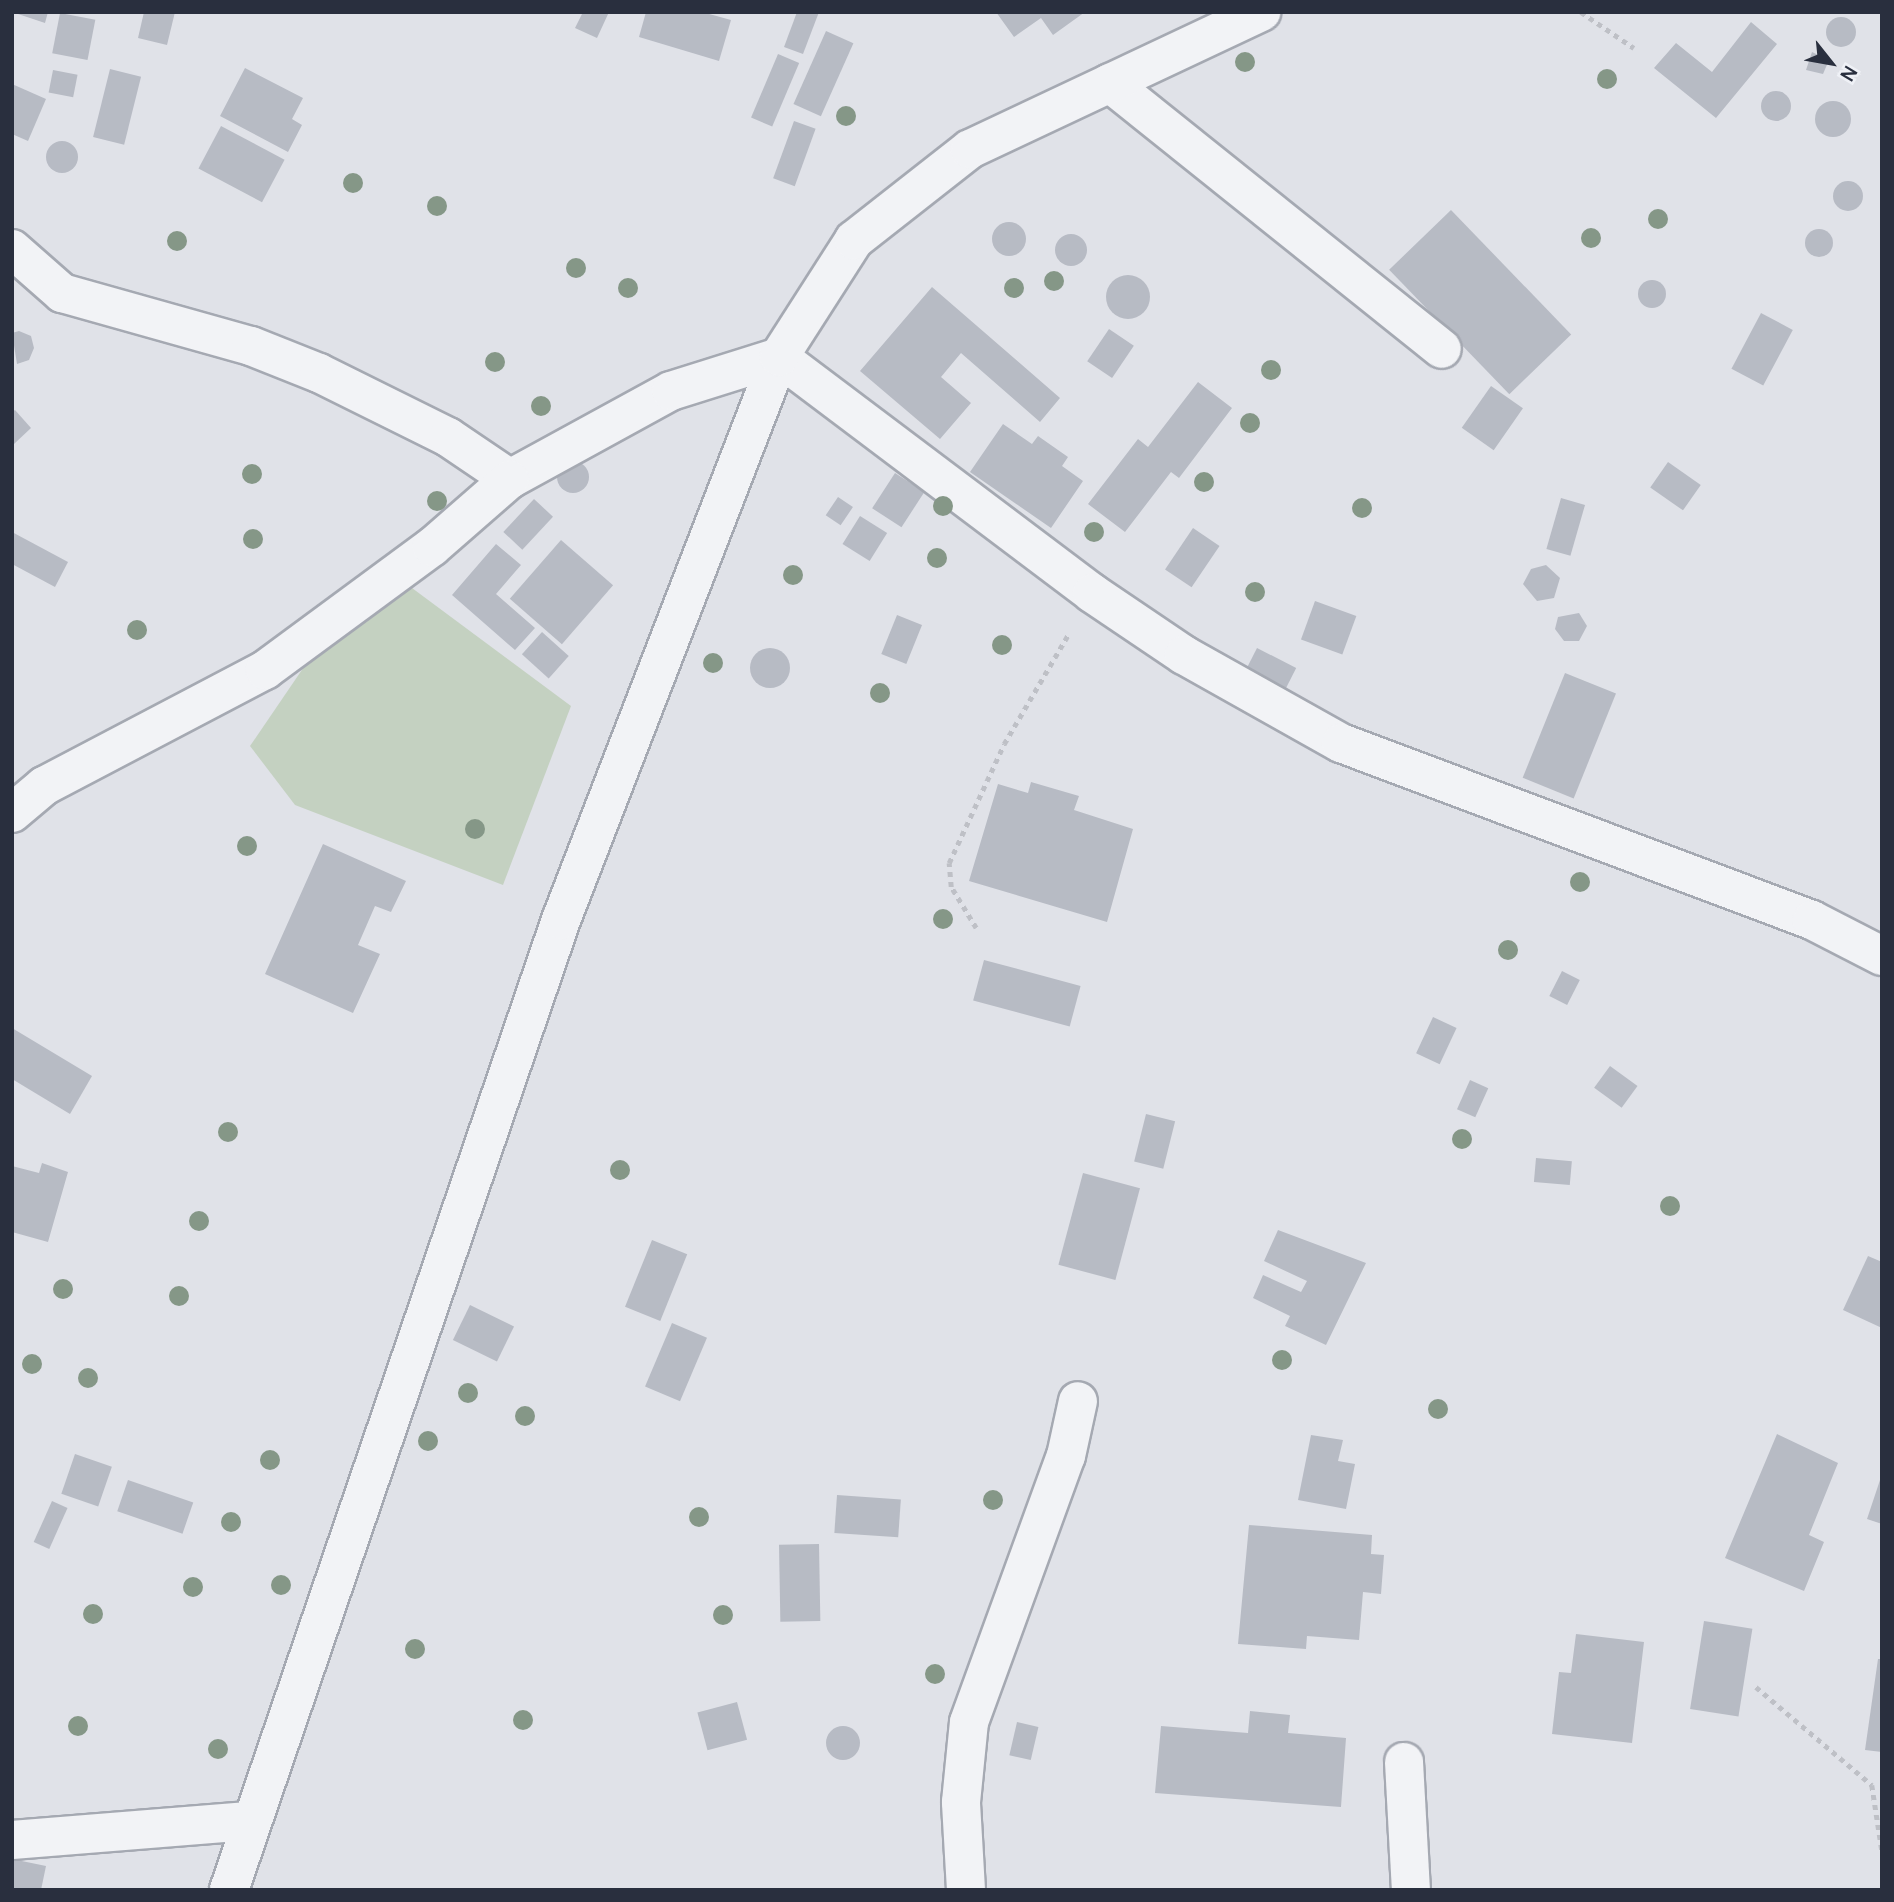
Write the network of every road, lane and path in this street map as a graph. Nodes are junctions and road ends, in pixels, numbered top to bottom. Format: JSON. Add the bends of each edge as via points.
{"nodes":[{"id":1,"x":1261,"y":12,"type":"edge"},
{"id":2,"x":1581,"y":12,"type":"edge"},
{"id":3,"x":1633,"y":48,"type":"dead end"},
{"id":4,"x":1110,"y":83,"type":"junction"},
{"id":5,"x":12,"y":249,"type":"edge"},
{"id":6,"x":1442,"y":349,"type":"dead end"},
{"id":7,"x":779,"y":357,"type":"junction"},
{"id":8,"x":510,"y":479,"type":"junction"},
{"id":9,"x":1092,"y":593,"type":"junction"},
{"id":10,"x":12,"y":813,"type":"edge"},
{"id":11,"x":976,"y":928,"type":"dead end"},
{"id":12,"x":1882,"y":956,"type":"edge"},
{"id":13,"x":1078,"y":1401,"type":"dead end"},
{"id":14,"x":1756,"y":1687,"type":"dead end"},
{"id":15,"x":1404,"y":1762,"type":"dead end"},
{"id":16,"x":248,"y":1821,"type":"junction"},
{"id":17,"x":12,"y":1840,"type":"edge"},
{"id":18,"x":1882,"y":1850,"type":"edge"},
{"id":19,"x":229,"y":1890,"type":"edge"},
{"id":20,"x":966,"y":1890,"type":"edge"},
{"id":21,"x":1411,"y":1890,"type":"edge"}],
"edges":[{"from":1,"to":4,"type":"street"},
{"from":2,"to":3,"type":"path"},
{"from":4,"to":6,"type":"street"},
{"from":4,"to":7,"type":"street","via":[[970,149],[905,196],[855,240]]},
{"from":5,"to":8,"type":"street","via":[[69,296],[251,346],[319,373],[448,437]]},
{"from":7,"to":8,"type":"street","via":[[671,391]]},
{"from":7,"to":9,"type":"street"},
{"from":7,"to":16,"type":"street","via":[[561,920]]},
{"from":8,"to":10,"type":"street","via":[[432,547],[265,670],[54,781]]},
{"from":9,"to":11,"type":"path","via":[[1004,744],[949,863],[951,887]]},
{"from":9,"to":12,"type":"street","via":[[1184,654],[1341,743],[1812,920]]},
{"from":13,"to":20,"type":"street","via":[[1066,1456],[969,1721],[961,1802]]},
{"from":14,"to":18,"type":"path","via":[[1872,1785]]},
{"from":15,"to":21,"type":"street"},
{"from":16,"to":17,"type":"street"},
{"from":16,"to":19,"type":"street"}]}
